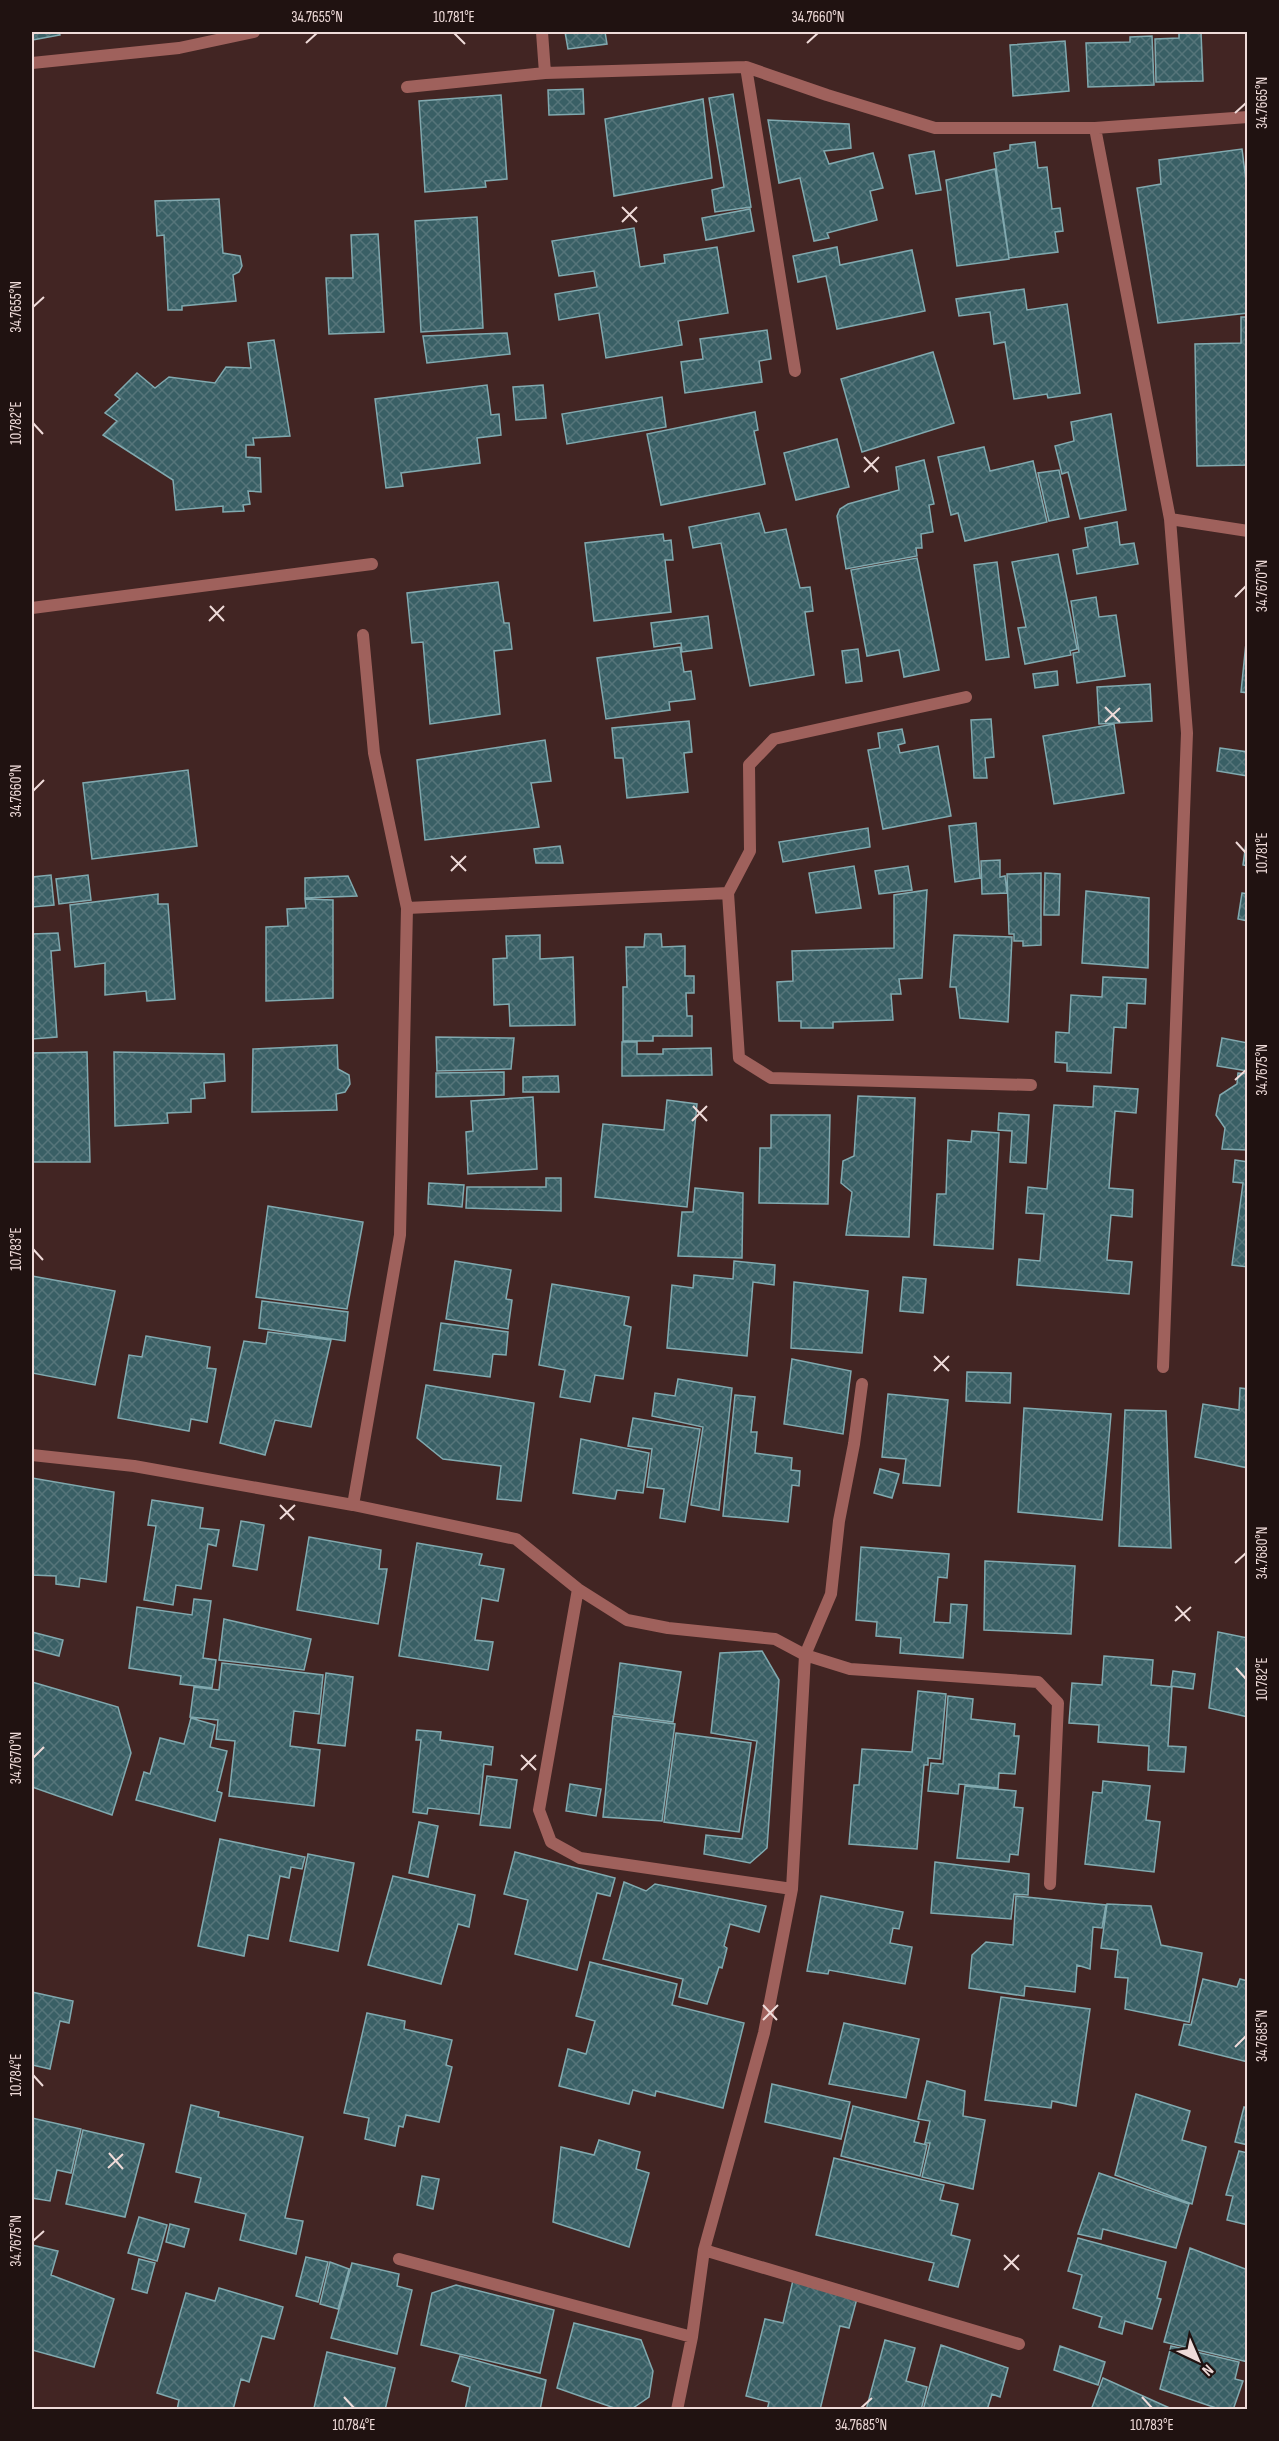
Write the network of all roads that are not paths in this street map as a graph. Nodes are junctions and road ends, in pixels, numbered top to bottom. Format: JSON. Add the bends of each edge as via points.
{"nodes":[{"id":1,"x":254,"y":32,"type":"edge"},
{"id":2,"x":542,"y":32,"type":"edge"},
{"id":3,"x":32,"y":63,"type":"edge"},
{"id":4,"x":746,"y":67,"type":"junction"},
{"id":5,"x":545,"y":73,"type":"junction"},
{"id":6,"x":407,"y":87,"type":"dead end"},
{"id":7,"x":1248,"y":117,"type":"edge"},
{"id":8,"x":1095,"y":128,"type":"junction"},
{"id":9,"x":795,"y":371,"type":"dead end"},
{"id":10,"x":1170,"y":519,"type":"junction"},
{"id":11,"x":1248,"y":531,"type":"edge"},
{"id":12,"x":372,"y":564,"type":"dead end"},
{"id":13,"x":32,"y":608,"type":"edge"},
{"id":14,"x":363,"y":635,"type":"dead end"},
{"id":15,"x":966,"y":697,"type":"dead end"},
{"id":16,"x":728,"y":893,"type":"junction"},
{"id":17,"x":407,"y":908,"type":"junction"},
{"id":18,"x":1031,"y":1085,"type":"dead end"},
{"id":19,"x":1163,"y":1367,"type":"dead end"},
{"id":20,"x":862,"y":1384,"type":"dead end"},
{"id":21,"x":32,"y":1455,"type":"edge"},
{"id":22,"x":353,"y":1504,"type":"junction"},
{"id":23,"x":578,"y":1589,"type":"junction"},
{"id":24,"x":805,"y":1655,"type":"junction"},
{"id":25,"x":1050,"y":1884,"type":"dead end"},
{"id":26,"x":792,"y":1889,"type":"junction"},
{"id":27,"x":704,"y":2250,"type":"junction"},
{"id":28,"x":399,"y":2259,"type":"dead end"},
{"id":29,"x":692,"y":2337,"type":"junction"},
{"id":30,"x":1019,"y":2344,"type":"dead end"},
{"id":31,"x":677,"y":2409,"type":"edge"}],
"edges":[{"from":1,"to":3,"type":"street","via":[[179,48]]},
{"from":2,"to":5,"type":"street"},
{"from":4,"to":5,"type":"street"},
{"from":4,"to":8,"type":"street","via":[[935,128]]},
{"from":4,"to":9,"type":"street"},
{"from":5,"to":6,"type":"street"},
{"from":7,"to":8,"type":"street"},
{"from":8,"to":10,"type":"street"},
{"from":10,"to":11,"type":"street"},
{"from":10,"to":19,"type":"street","via":[[1187,733]]},
{"from":12,"to":13,"type":"street"},
{"from":14,"to":17,"type":"street","via":[[374,753]]},
{"from":15,"to":16,"type":"street","via":[[774,739],[749,765],[750,851]]},
{"from":16,"to":17,"type":"street"},
{"from":16,"to":18,"type":"street","via":[[739,1058],[771,1078]]},
{"from":17,"to":22,"type":"street","via":[[400,1235]]},
{"from":20,"to":24,"type":"street","via":[[831,1594]]},
{"from":21,"to":22,"type":"street","via":[[134,1466]]},
{"from":22,"to":23,"type":"street","via":[[516,1539]]},
{"from":23,"to":24,"type":"street","via":[[627,1620],[775,1639]]},
{"from":23,"to":26,"type":"street","via":[[538,1810],[551,1842],[580,1858]]},
{"from":24,"to":25,"type":"street","via":[[850,1669],[1038,1682],[1058,1703]]},
{"from":24,"to":26,"type":"street"},
{"from":26,"to":27,"type":"street","via":[[764,2033]]},
{"from":27,"to":29,"type":"street"},
{"from":27,"to":30,"type":"street"},
{"from":28,"to":29,"type":"street"},
{"from":29,"to":31,"type":"street"}]}
